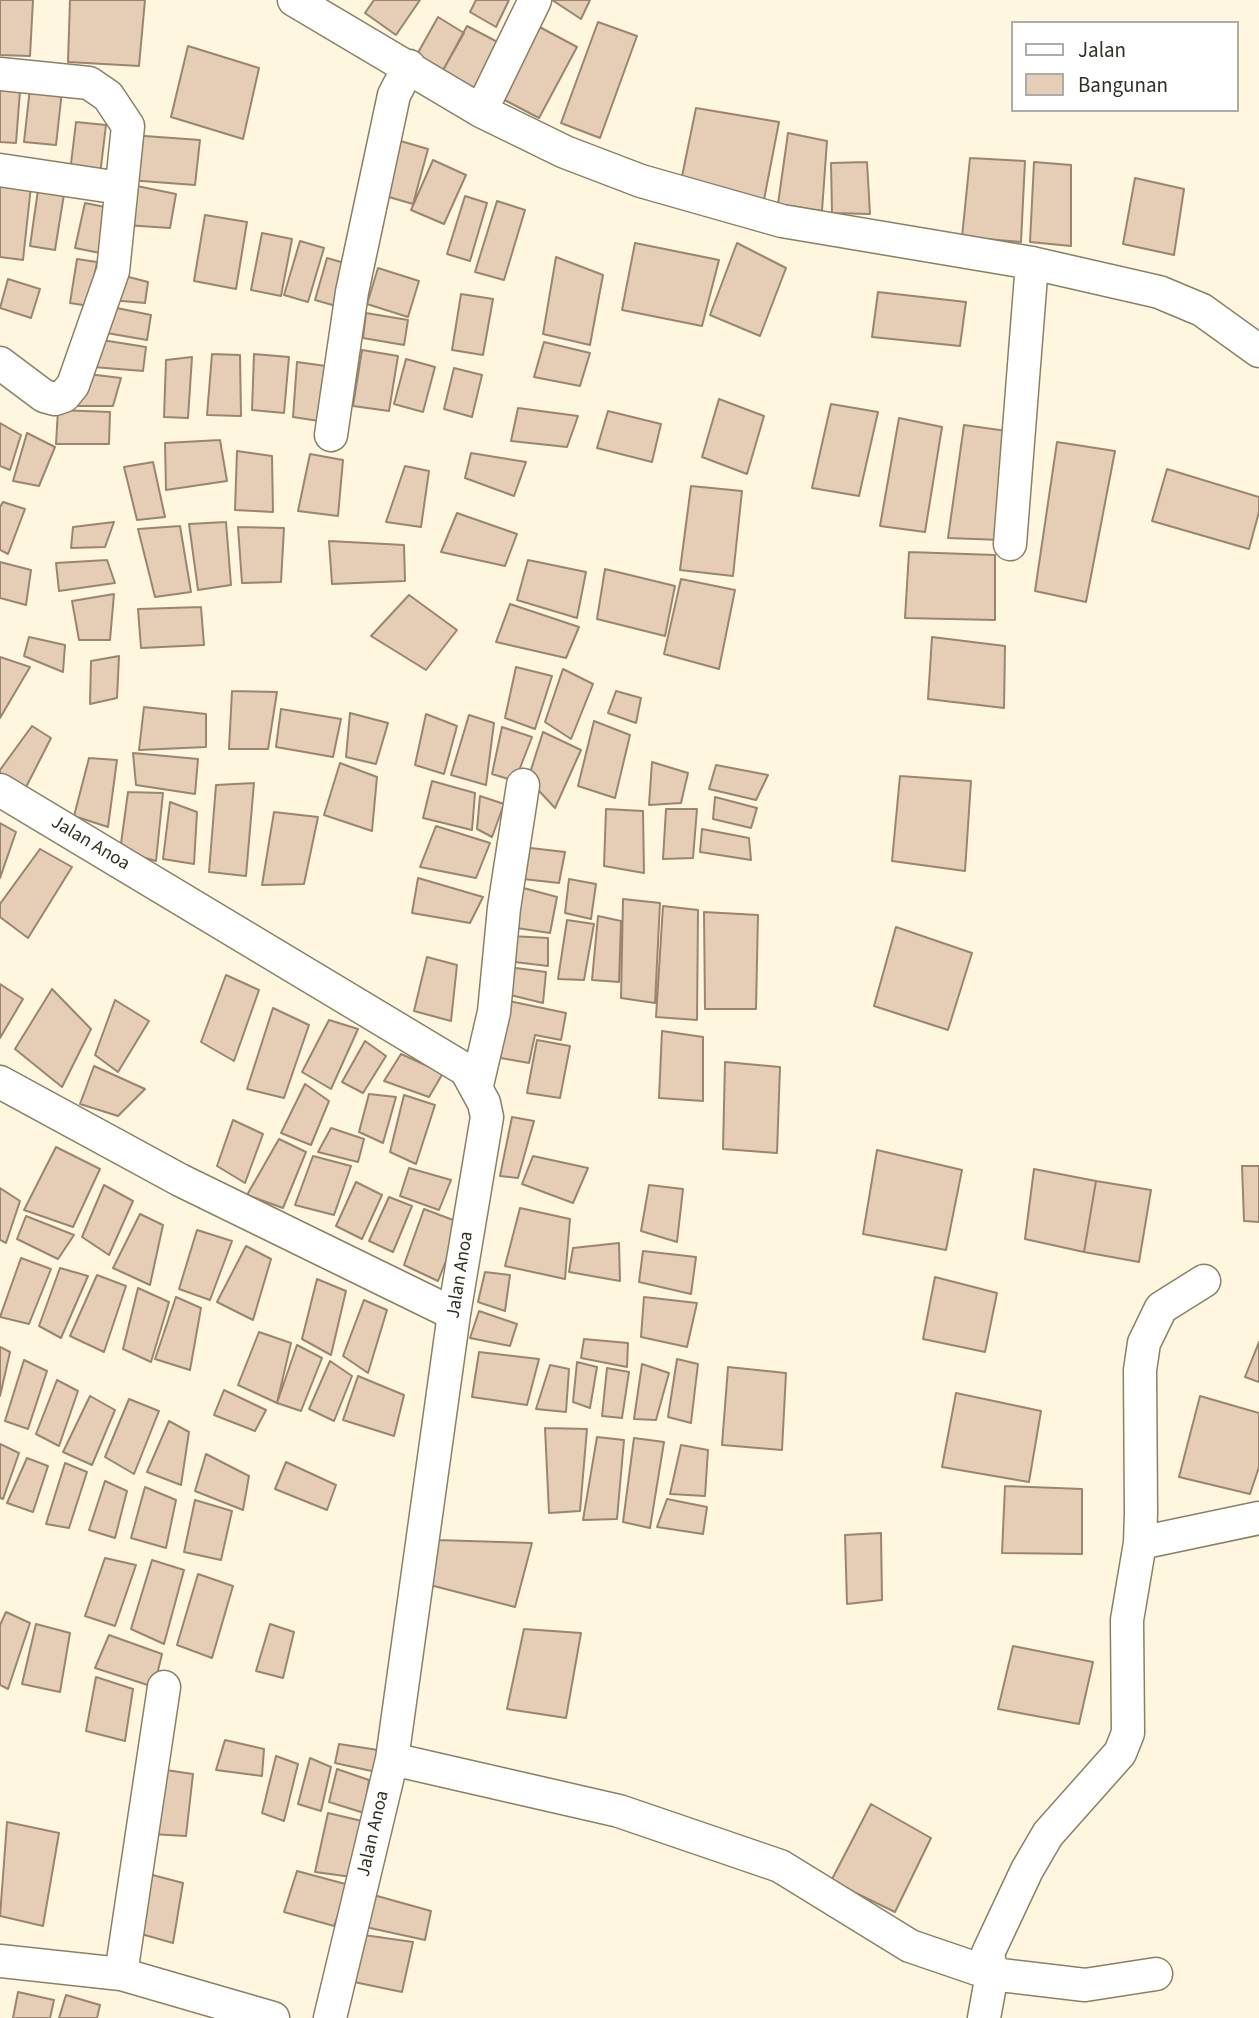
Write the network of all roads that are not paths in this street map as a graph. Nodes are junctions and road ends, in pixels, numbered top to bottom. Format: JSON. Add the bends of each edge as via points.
{"nodes":[{"id":1,"x":294,"y":0,"type":"edge"},
{"id":2,"x":535,"y":0,"type":"edge"},
{"id":3,"x":0,"y":74,"type":"edge"},
{"id":4,"x":402,"y":78,"type":"junction"},
{"id":5,"x":481,"y":111,"type":"junction"},
{"id":6,"x":0,"y":170,"type":"edge"},
{"id":7,"x":120,"y":188,"type":"junction"},
{"id":8,"x":1032,"y":263,"type":"junction"},
{"id":9,"x":1259,"y":351,"type":"edge"},
{"id":10,"x":0,"y":363,"type":"edge"},
{"id":11,"x":331,"y":435,"type":"dead end"},
{"id":12,"x":1010,"y":544,"type":"dead end"},
{"id":13,"x":523,"y":785,"type":"dead end"},
{"id":14,"x":0,"y":790,"type":"edge"},
{"id":15,"x":0,"y":1082,"type":"edge"},
{"id":16,"x":477,"y":1085,"type":"junction"},
{"id":17,"x":1204,"y":1281,"type":"dead end"},
{"id":18,"x":454,"y":1314,"type":"junction"},
{"id":19,"x":1259,"y":1518,"type":"edge"},
{"id":20,"x":1140,"y":1543,"type":"junction"},
{"id":21,"x":164,"y":1687,"type":"dead end"},
{"id":22,"x":392,"y":1759,"type":"junction"},
{"id":23,"x":0,"y":1961,"type":"edge"},
{"id":24,"x":121,"y":1974,"type":"junction"},
{"id":25,"x":992,"y":1974,"type":"junction"},
{"id":26,"x":1156,"y":1974,"type":"dead end"},
{"id":27,"x":268,"y":2017,"type":"edge"},
{"id":28,"x":330,"y":2018,"type":"edge"},
{"id":29,"x":984,"y":2018,"type":"edge"}],
"edges":[{"from":1,"to":4,"type":"street"},
{"from":2,"to":5,"type":"street"},
{"from":3,"to":7,"type":"street","via":[[89,83],[108,96],[128,126]]},
{"from":4,"to":5,"type":"street"},
{"from":4,"to":11,"type":"street","via":[[352,292]]},
{"from":5,"to":8,"type":"street","via":[[565,152],[641,181],[769,218]]},
{"from":6,"to":7,"type":"street"},
{"from":7,"to":10,"type":"street","via":[[113,271],[73,385],[64,396],[44,396]]},
{"from":8,"to":9,"type":"street","via":[[1159,292],[1202,310]]},
{"from":8,"to":12,"type":"street"},
{"from":13,"to":16,"type":"street","via":[[494,1012]]},
{"from":14,"to":16,"type":"street","name":"Jalan Anoa","via":[[466,1070]]},
{"from":15,"to":18,"type":"street","via":[[180,1180]]},
{"from":16,"to":18,"type":"street","name":"Jalan Anoa","via":[[487,1117]]},
{"from":17,"to":20,"type":"street","via":[[1161,1308],[1144,1343]]},
{"from":18,"to":22,"type":"street","name":"Jalan Anoa"},
{"from":19,"to":20,"type":"street"},
{"from":20,"to":25,"type":"street","via":[[1127,1620],[1128,1733],[1120,1753],[1048,1834],[1027,1870],[988,1953]]},
{"from":21,"to":24,"type":"street"},
{"from":22,"to":25,"type":"street","via":[[619,1811],[779,1866],[910,1946]]},
{"from":22,"to":28,"type":"street","name":"Jalan Anoa"},
{"from":23,"to":24,"type":"street"},
{"from":24,"to":27,"type":"street"},
{"from":25,"to":26,"type":"street","via":[[1085,1985]]},
{"from":25,"to":29,"type":"street"}]}
